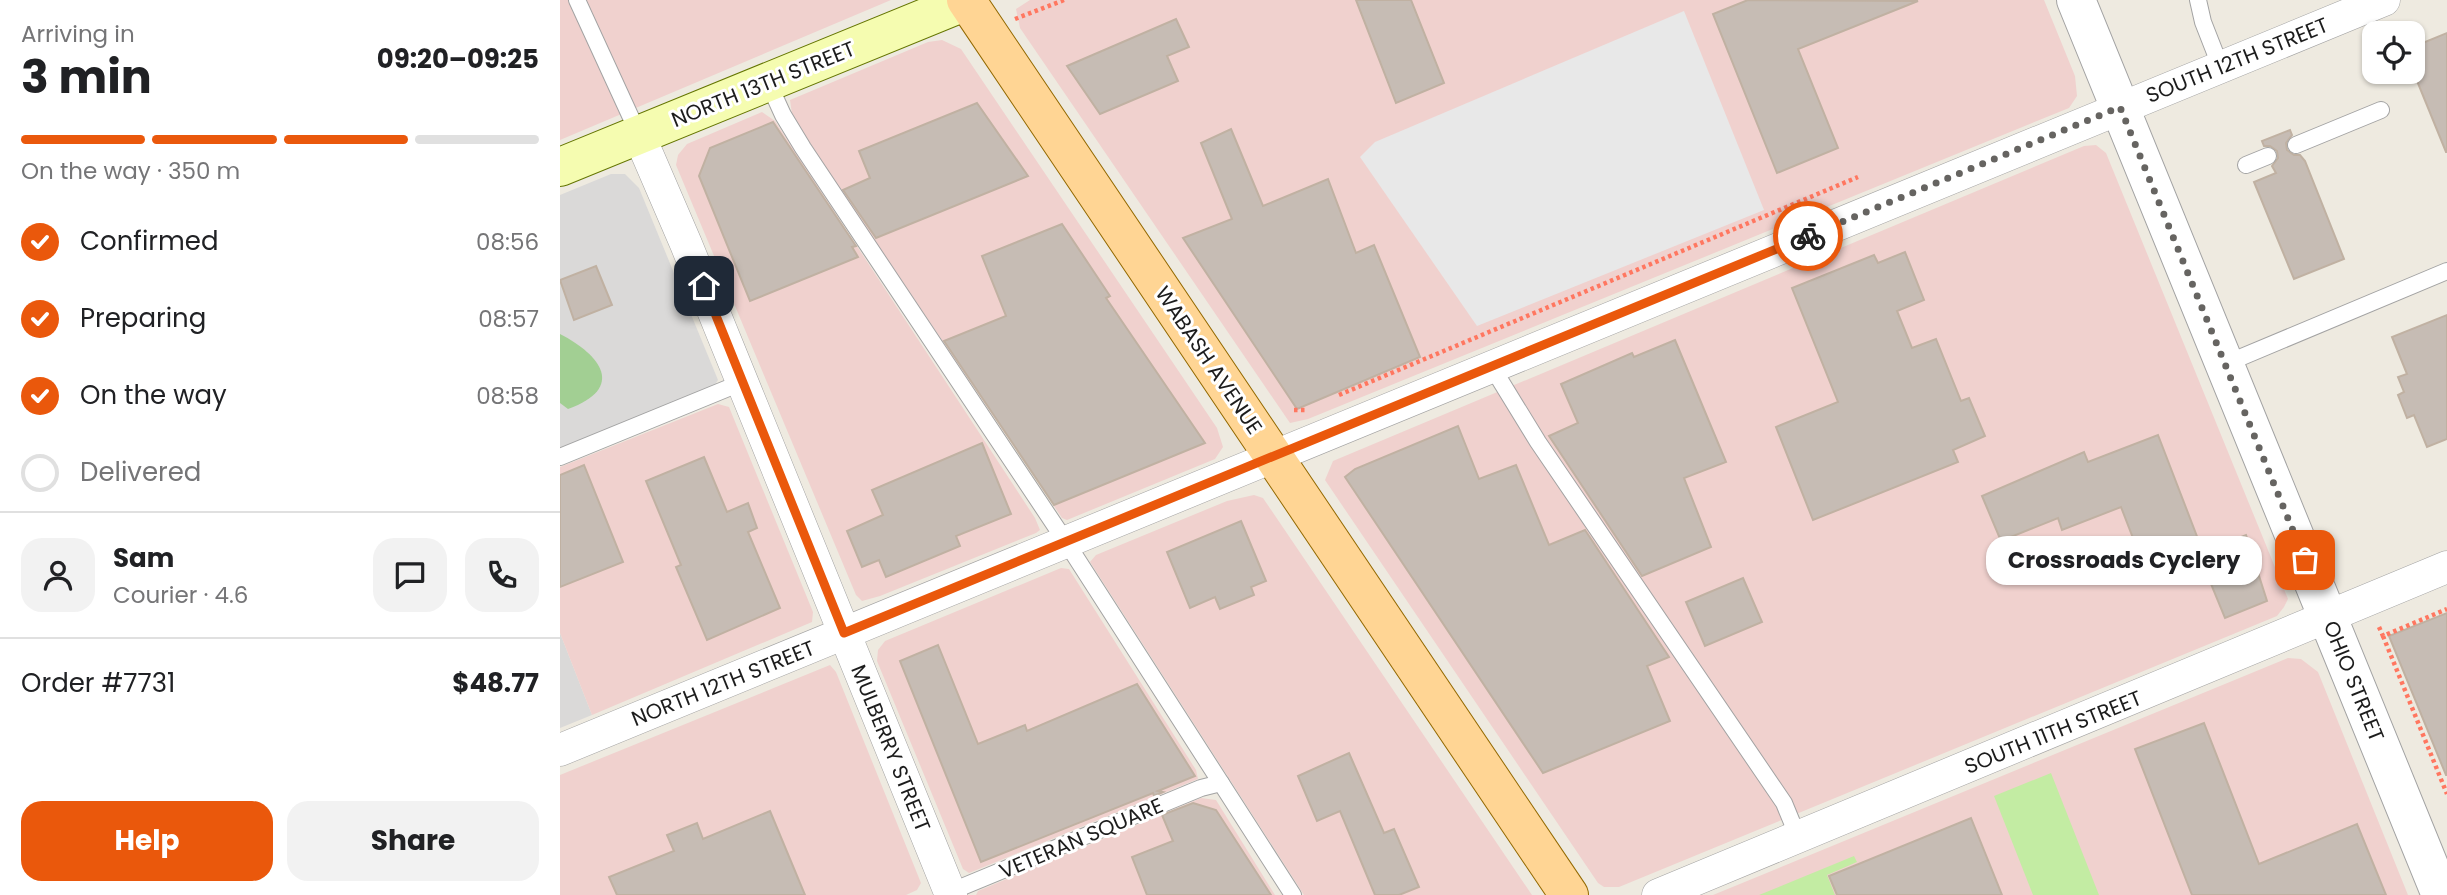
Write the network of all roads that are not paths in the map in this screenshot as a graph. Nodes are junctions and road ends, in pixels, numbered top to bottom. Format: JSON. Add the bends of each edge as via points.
{"nodes":[{"id":1,"x":577,"y":0,"type":"edge"},
{"id":2,"x":967,"y":0,"type":"edge"},
{"id":3,"x":2076,"y":0,"type":"edge"},
{"id":4,"x":2198,"y":0,"type":"edge"},
{"id":5,"x":2384,"y":0,"type":"edge"},
{"id":6,"x":2221,"y":68,"type":"junction"},
{"id":7,"x":768,"y":82,"type":"junction"},
{"id":8,"x":2120,"y":107,"type":"junction"},
{"id":9,"x":2381,"y":110,"type":"dead end"},
{"id":10,"x":639,"y":135,"type":"junction"},
{"id":11,"x":2296,"y":145,"type":"dead end"},
{"id":12,"x":2268,"y":156,"type":"dead end"},
{"id":13,"x":2246,"y":165,"type":"dead end"},
{"id":14,"x":560,"y":167,"type":"edge"},
{"id":15,"x":2447,"y":271,"type":"edge"},
{"id":16,"x":2225,"y":365,"type":"junction"},
{"id":17,"x":1492,"y":368,"type":"junction"},
{"id":18,"x":743,"y":382,"type":"junction"},
{"id":19,"x":560,"y":457,"type":"edge"},
{"id":20,"x":1273,"y":457,"type":"junction"},
{"id":21,"x":1066,"y":542,"type":"junction"},
{"id":22,"x":2447,"y":567,"type":"edge"},
{"id":23,"x":2329,"y":618,"type":"junction"},
{"id":24,"x":844,"y":633,"type":"junction"},
{"id":25,"x":560,"y":750,"type":"edge"},
{"id":26,"x":1221,"y":783,"type":"junction"},
{"id":27,"x":1798,"y":837,"type":"junction"},
{"id":28,"x":948,"y":894,"type":"edge"},
{"id":29,"x":1293,"y":895,"type":"edge"},
{"id":30,"x":1569,"y":895,"type":"edge"},
{"id":31,"x":1658,"y":895,"type":"edge"},
{"id":32,"x":2441,"y":895,"type":"edge"}],
"edges":[{"from":1,"to":10,"type":"lane"},
{"from":2,"to":7,"type":"main road","name":"NORTH 13TH STREET"},
{"from":2,"to":20,"type":"main road","name":"WABASH AVENUE"},
{"from":3,"to":8,"type":"street","name":"OHIO STREET"},
{"from":4,"to":6,"type":"lane"},
{"from":5,"to":6,"type":"street","name":"SOUTH 12TH STREET"},
{"from":6,"to":8,"type":"street","name":"SOUTH 12TH STREET"},
{"from":7,"to":10,"type":"main road","name":"NORTH 13TH STREET"},
{"from":7,"to":21,"type":"lane","via":[[803,148]]},
{"from":8,"to":16,"type":"street","name":"OHIO STREET"},
{"from":8,"to":17,"type":"street","name":"SOUTH 12TH STREET"},
{"from":9,"to":11,"type":"lane"},
{"from":10,"to":14,"type":"main road","name":"NORTH 13TH STREET"},
{"from":10,"to":18,"type":"street","name":"MULBERRY STREET"},
{"from":12,"to":13,"type":"lane"},
{"from":15,"to":16,"type":"lane"},
{"from":16,"to":23,"type":"street","name":"OHIO STREET"},
{"from":17,"to":20,"type":"street","name":"SOUTH 12TH STREET"},
{"from":17,"to":27,"type":"lane","via":[[1777,792]]},
{"from":18,"to":19,"type":"lane"},
{"from":18,"to":24,"type":"street","name":"MULBERRY STREET"},
{"from":20,"to":21,"type":"street","name":"NORTH 12TH STREET"},
{"from":20,"to":30,"type":"main road","name":"WABASH AVENUE"},
{"from":21,"to":24,"type":"street","name":"NORTH 12TH STREET"},
{"from":21,"to":26,"type":"lane"},
{"from":22,"to":23,"type":"street","name":"SOUTH 11TH STREET"},
{"from":23,"to":27,"type":"street","name":"SOUTH 11TH STREET"},
{"from":23,"to":32,"type":"street","name":"OHIO STREET"},
{"from":24,"to":25,"type":"street","name":"NORTH 12TH STREET"},
{"from":24,"to":28,"type":"street","name":"MULBERRY STREET"},
{"from":26,"to":28,"type":"lane","name":"VETERAN SQUARE"},
{"from":26,"to":29,"type":"lane"},
{"from":27,"to":31,"type":"street","name":"SOUTH 11TH STREET"}]}
